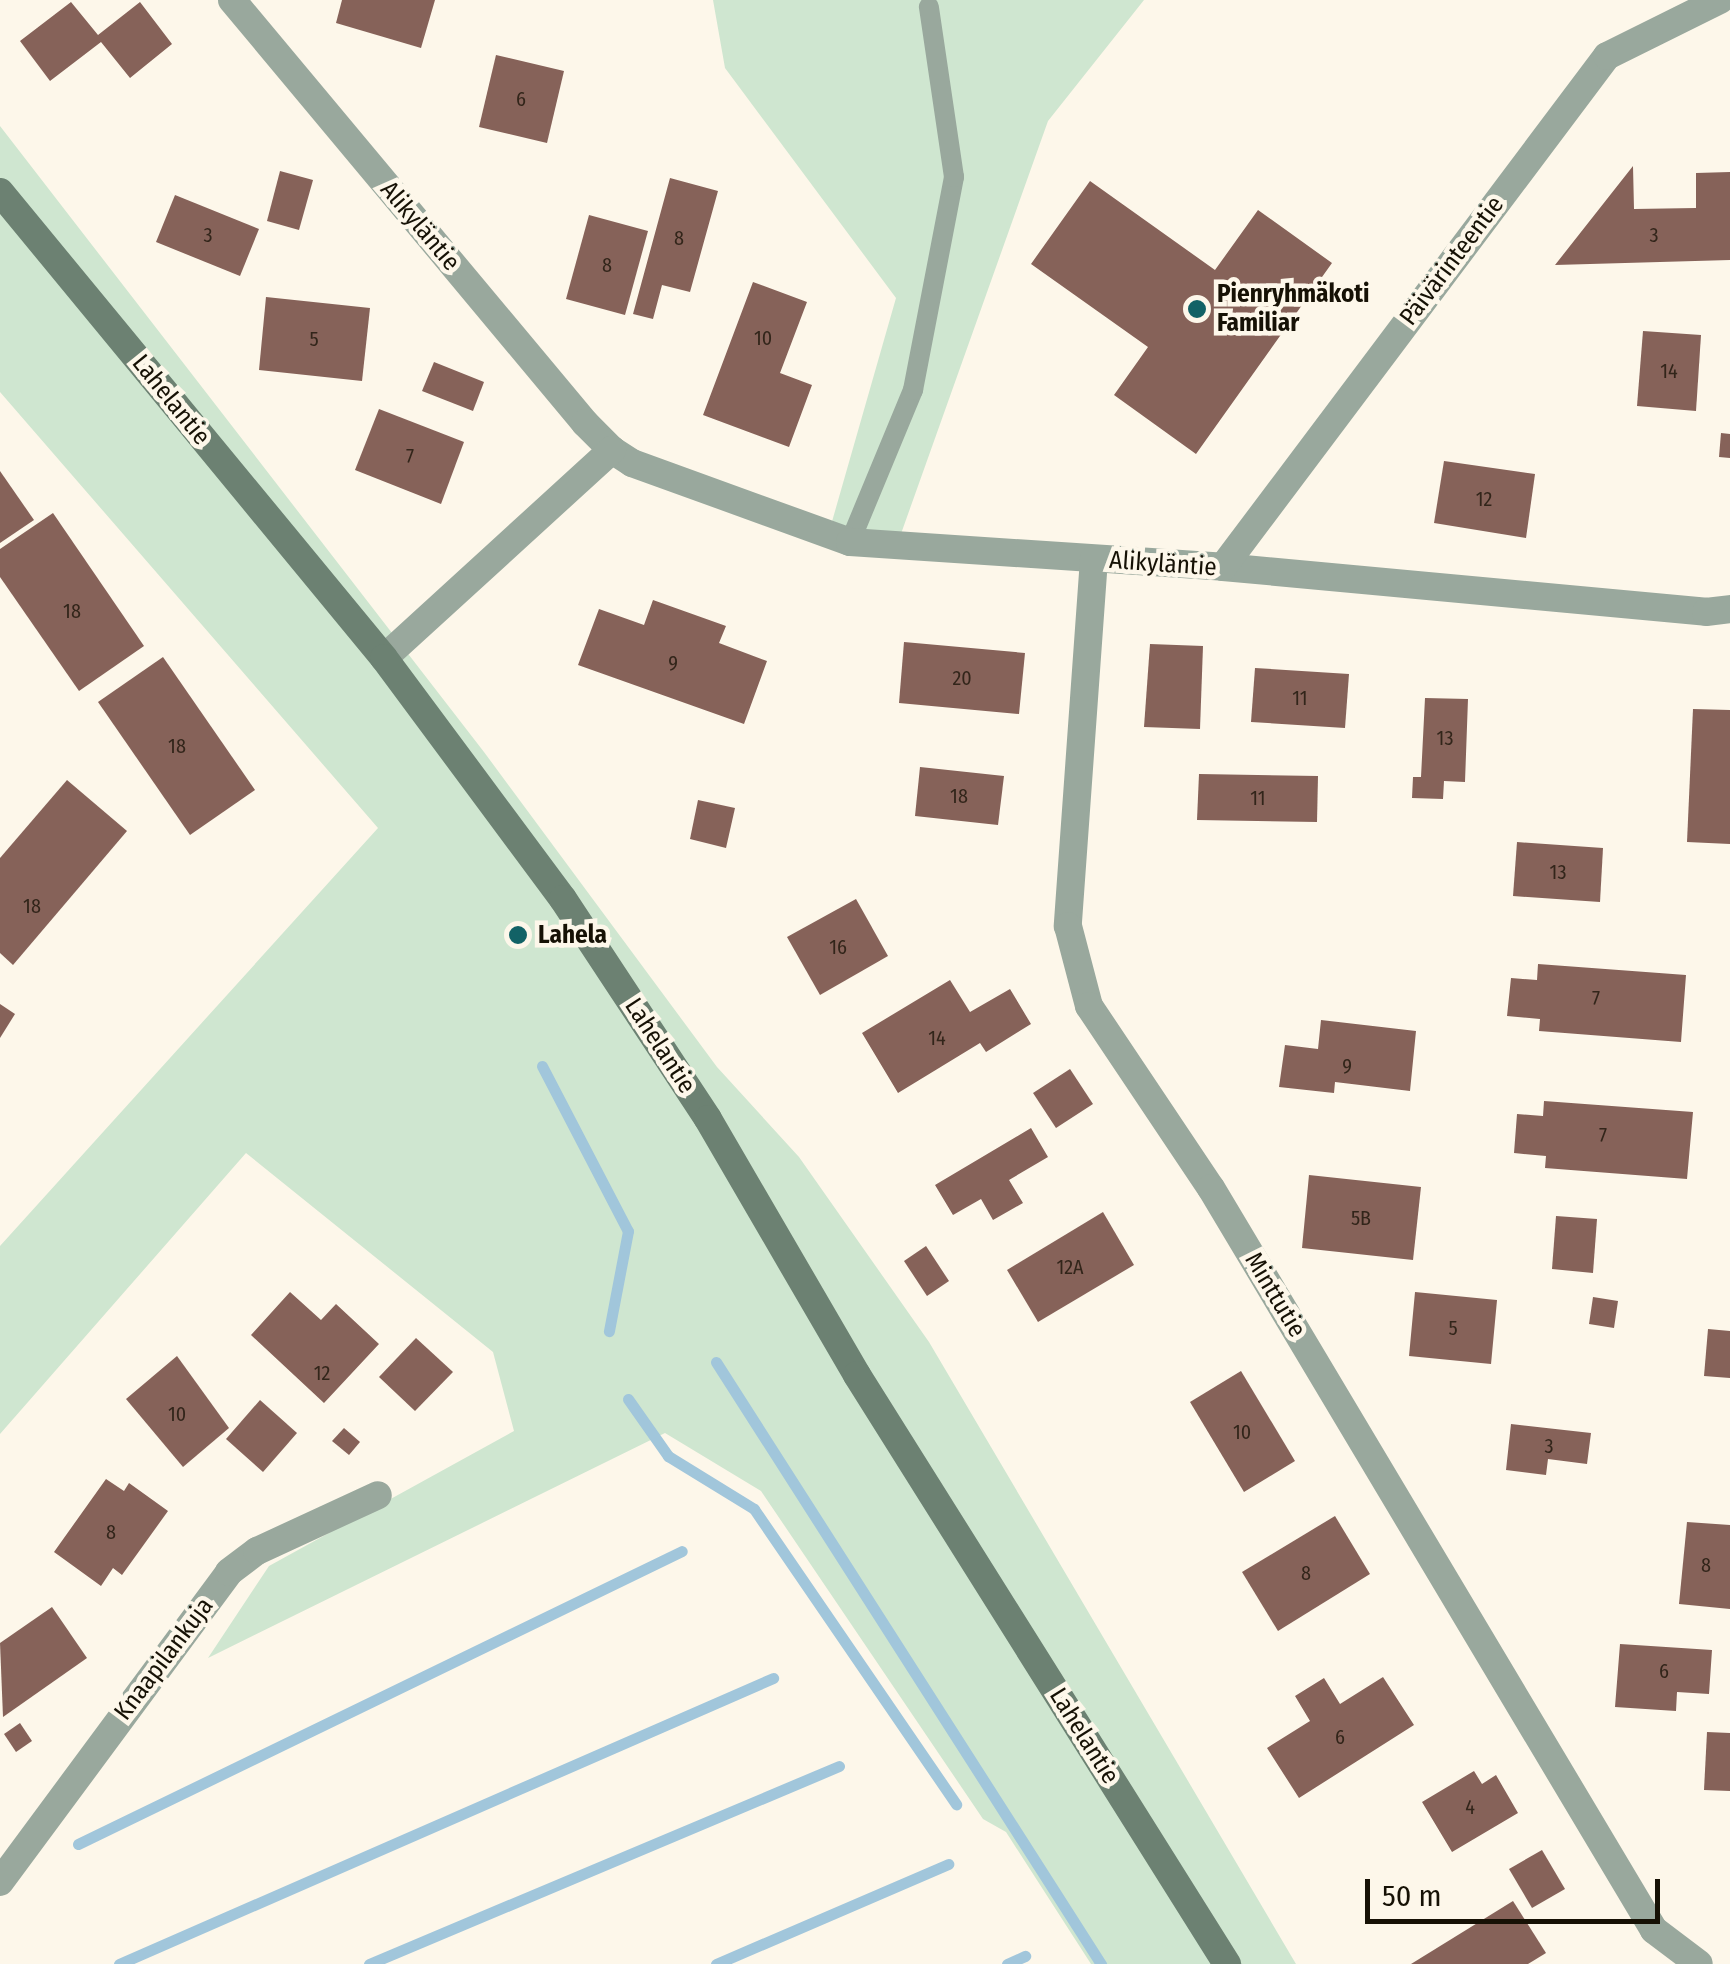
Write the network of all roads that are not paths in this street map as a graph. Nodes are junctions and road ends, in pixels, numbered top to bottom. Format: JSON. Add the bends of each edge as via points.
{"nodes":[{"id":1,"x":232,"y":0,"type":"edge"},
{"id":2,"x":1720,"y":0,"type":"edge"},
{"id":3,"x":929,"y":7,"type":"dead end"},
{"id":4,"x":0,"y":192,"type":"edge"},
{"id":5,"x":612,"y":450,"type":"junction"},
{"id":6,"x":850,"y":542,"type":"junction"},
{"id":7,"x":1094,"y":559,"type":"junction"},
{"id":8,"x":1223,"y":568,"type":"junction"},
{"id":9,"x":1730,"y":609,"type":"edge"},
{"id":10,"x":384,"y":658,"type":"junction"},
{"id":11,"x":378,"y":1495,"type":"dead end"},
{"id":12,"x":0,"y":1882,"type":"edge"},
{"id":13,"x":1227,"y":1964,"type":"edge"},
{"id":14,"x":1698,"y":1964,"type":"edge"}],
"edges":[{"from":1,"to":5,"type":"street","name":"Alikyläntie"},
{"from":2,"to":8,"type":"street","name":"Päivärinteentie","via":[[1606,56]]},
{"from":3,"to":6,"type":"lane","via":[[954,177],[914,390]]},
{"from":4,"to":10,"type":"main road","name":"Lahelantie"},
{"from":5,"to":6,"type":"street","name":"Alikyläntie"},
{"from":5,"to":10,"type":"street"},
{"from":6,"to":7,"type":"street","name":"Alikyläntie"},
{"from":7,"to":8,"type":"street","name":"Alikyläntie"},
{"from":7,"to":14,"type":"street","name":"Minttutie","via":[[1068,926],[1089,1006],[1211,1188],[1654,1930]]},
{"from":8,"to":9,"type":"street","name":"Alikyläntie"},
{"from":10,"to":13,"type":"main road","name":"Lahelantie","via":[[563,898],[708,1119],[857,1375]]},
{"from":11,"to":12,"type":"street","name":"Knaapilankuja","via":[[257,1550],[229,1572]]}]}
